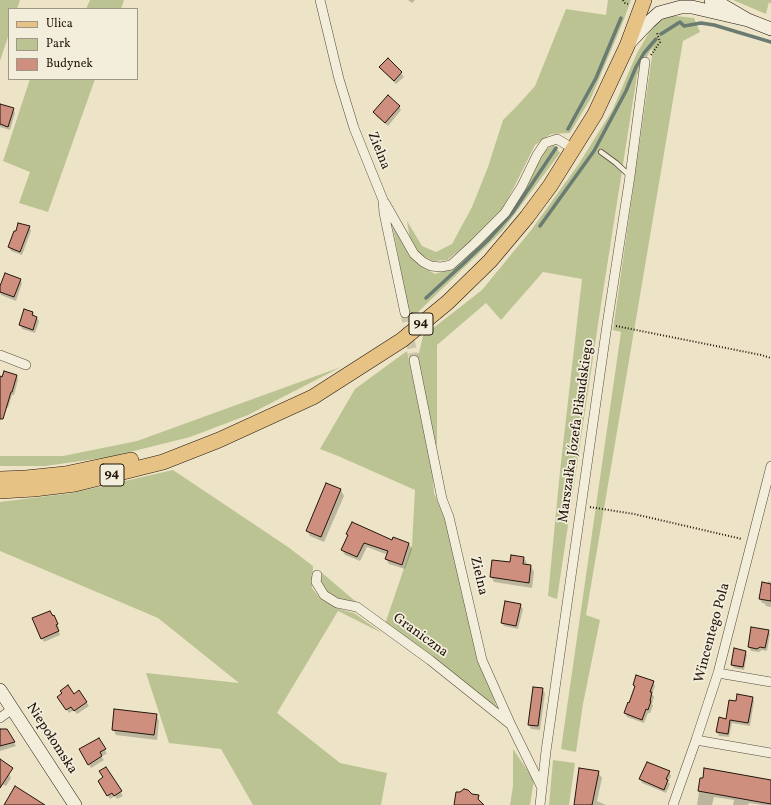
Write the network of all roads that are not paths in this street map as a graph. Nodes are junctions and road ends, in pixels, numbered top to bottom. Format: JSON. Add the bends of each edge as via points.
{"nodes":[{"id":1,"x":320,"y":0,"type":"edge"},
{"id":2,"x":644,"y":0,"type":"edge"},
{"id":3,"x":712,"y":0,"type":"edge"},
{"id":4,"x":748,"y":20,"type":"junction"},
{"id":5,"x":771,"y":29,"type":"edge"},
{"id":6,"x":627,"y":46,"type":"junction"},
{"id":7,"x":645,"y":62,"type":"road end"},
{"id":8,"x":574,"y":149,"type":"junction"},
{"id":9,"x":601,"y":152,"type":"dead end"},
{"id":10,"x":630,"y":176,"type":"junction"},
{"id":11,"x":383,"y":200,"type":"junction"},
{"id":12,"x":405,"y":313,"type":"tunnel mouth"},
{"id":13,"x":0,"y":354,"type":"edge"},
{"id":14,"x":414,"y":360,"type":"tunnel mouth"},
{"id":15,"x":26,"y":365,"type":"dead end"},
{"id":16,"x":220,"y":440,"type":"junction"},
{"id":17,"x":771,"y":466,"type":"edge"},
{"id":18,"x":0,"y":479,"type":"edge"},
{"id":19,"x":768,"y":490,"type":"edge"},
{"id":20,"x":0,"y":491,"type":"edge"},
{"id":21,"x":318,"y":575,"type":"dead end"},
{"id":22,"x":718,"y":673,"type":"junction"},
{"id":23,"x":771,"y":682,"type":"edge"},
{"id":24,"x":0,"y":690,"type":"edge"},
{"id":25,"x":12,"y":709,"type":"junction"},
{"id":26,"x":0,"y":718,"type":"edge"},
{"id":27,"x":511,"y":725,"type":"junction"},
{"id":28,"x":696,"y":740,"type":"junction"},
{"id":29,"x":771,"y":753,"type":"edge"},
{"id":30,"x":542,"y":790,"type":"junction"},
{"id":31,"x":75,"y":805,"type":"edge"},
{"id":32,"x":540,"y":805,"type":"edge"},
{"id":33,"x":673,"y":805,"type":"edge"}],
"edges":[{"from":1,"to":11,"type":"street","name":"Zielna","via":[[339,80],[354,128]]},
{"from":2,"to":6,"type":"main road","number":"94"},
{"from":3,"to":4,"type":"main road"},
{"from":4,"to":5,"type":"main road"},
{"from":4,"to":6,"type":"main road","via":[[692,7],[681,7],[654,17]]},
{"from":6,"to":8,"type":"main road","number":"94","via":[[595,114]]},
{"from":7,"to":10,"type":"street","name":"Marszałka Józefa Piłsudskiego"},
{"from":8,"to":11,"type":"street","via":[[557,139],[545,143],[505,213],[451,265],[431,266],[414,254]]},
{"from":8,"to":16,"type":"main road","number":"94","via":[[527,217],[490,260],[448,302],[402,340],[313,397]]},
{"from":9,"to":10,"type":"lane"},
{"from":10,"to":30,"type":"street","name":"Marszałka Józefa Piłsudskiego"},
{"from":11,"to":12,"type":"street","name":"Zielna"},
{"from":13,"to":15,"type":"street"},
{"from":14,"to":27,"type":"street","name":"Zielna","via":[[442,499],[449,516],[482,660]]},
{"from":16,"to":18,"type":"main road","number":"94","via":[[65,474]]},
{"from":16,"to":20,"type":"main road","number":"94","via":[[163,462],[75,484]]},
{"from":17,"to":19,"type":"street","name":"Wincentego Pola"},
{"from":19,"to":22,"type":"street","name":"Wincentego Pola","via":[[751,541]]},
{"from":21,"to":27,"type":"street","name":"Graniczna","via":[[316,582],[324,595],[336,603],[357,607],[430,660]]},
{"from":22,"to":23,"type":"street"},
{"from":22,"to":28,"type":"street","name":"Wincentego Pola"},
{"from":24,"to":25,"type":"main road","name":"Niepołomska"},
{"from":25,"to":26,"type":"street"},
{"from":25,"to":31,"type":"main road","name":"Niepołomska"},
{"from":27,"to":30,"type":"street","name":"Zielna"},
{"from":28,"to":29,"type":"street"},
{"from":28,"to":33,"type":"street","name":"Wincentego Pola"},
{"from":30,"to":32,"type":"street","name":"Marszałka Józefa Piłsudskiego"}]}
